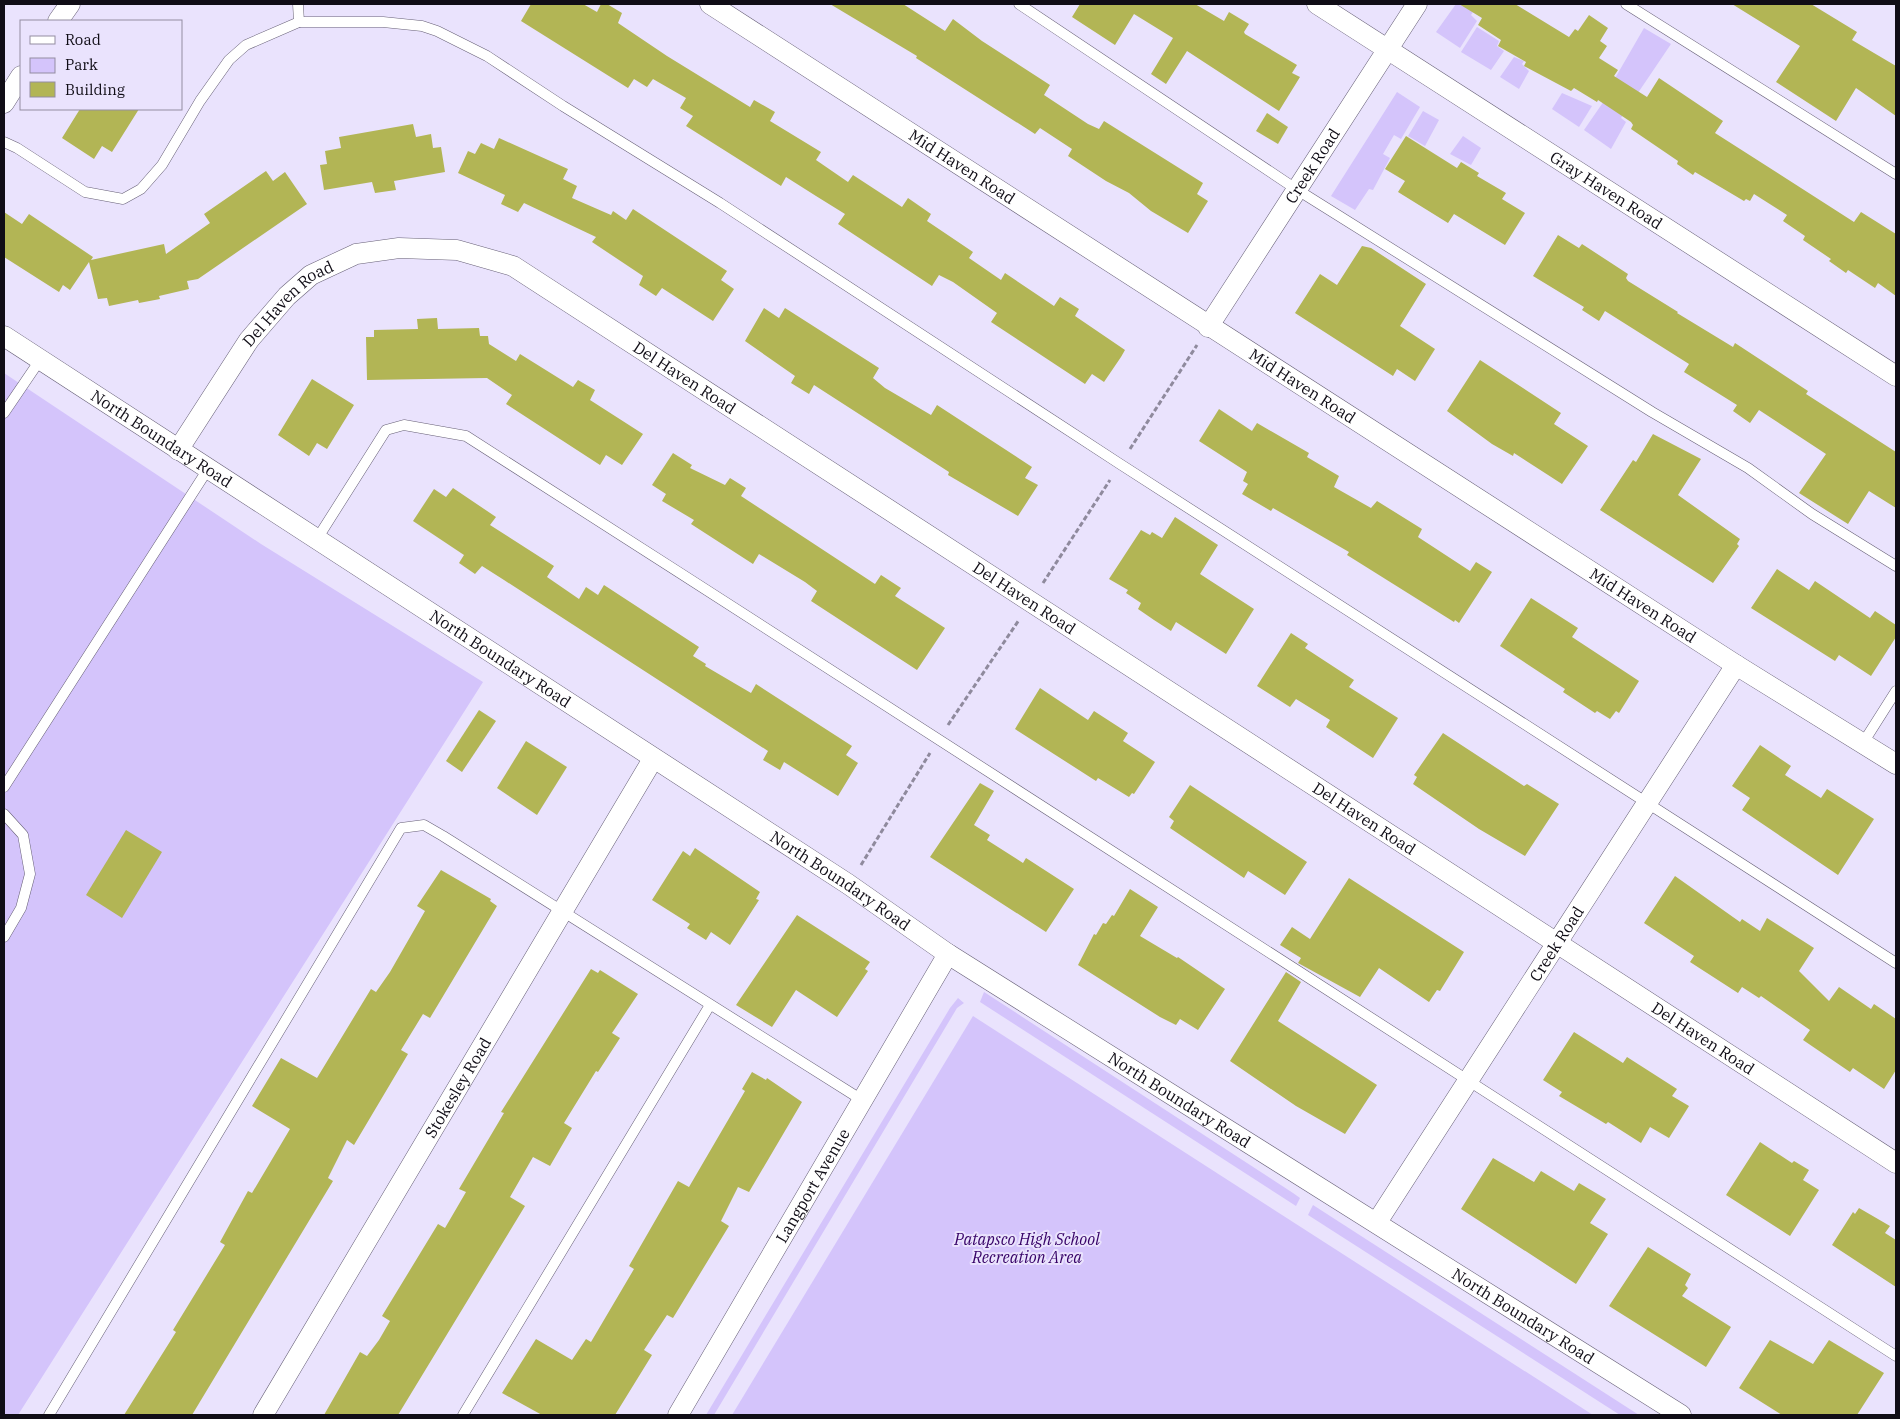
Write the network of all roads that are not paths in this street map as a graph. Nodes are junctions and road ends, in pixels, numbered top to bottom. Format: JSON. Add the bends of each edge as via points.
{"nodes":[{"id":1,"x":70,"y":4,"type":"edge"},
{"id":2,"x":298,"y":4,"type":"edge"},
{"id":3,"x":710,"y":4,"type":"edge"},
{"id":4,"x":1019,"y":4,"type":"edge"},
{"id":5,"x":1317,"y":4,"type":"edge"},
{"id":6,"x":1417,"y":4,"type":"edge"},
{"id":7,"x":1626,"y":4,"type":"edge"},
{"id":8,"x":59,"y":20,"type":"edge"},
{"id":9,"x":299,"y":22,"type":"junction"},
{"id":10,"x":1388,"y":49,"type":"junction"},
{"id":11,"x":20,"y":78,"type":"edge"},
{"id":12,"x":4,"y":103,"type":"edge"},
{"id":13,"x":4,"y":142,"type":"edge"},
{"id":14,"x":1896,"y":174,"type":"edge"},
{"id":15,"x":1296,"y":189,"type":"junction"},
{"id":16,"x":1208,"y":327,"type":"junction"},
{"id":17,"x":4,"y":336,"type":"edge"},
{"id":18,"x":40,"y":360,"type":"junction"},
{"id":19,"x":1896,"y":376,"type":"edge"},
{"id":20,"x":4,"y":412,"type":"edge"},
{"id":21,"x":178,"y":450,"type":"junction"},
{"id":22,"x":208,"y":469,"type":"junction"},
{"id":23,"x":317,"y":539,"type":"junction"},
{"id":24,"x":1896,"y":566,"type":"edge"},
{"id":25,"x":1736,"y":665,"type":"junction"},
{"id":26,"x":1896,"y":691,"type":"edge"},
{"id":27,"x":1864,"y":743,"type":"junction"},
{"id":28,"x":653,"y":759,"type":"junction"},
{"id":29,"x":1896,"y":764,"type":"edge"},
{"id":30,"x":4,"y":787,"type":"edge"},
{"id":31,"x":1646,"y":803,"type":"junction"},
{"id":32,"x":4,"y":814,"type":"edge"},
{"id":33,"x":562,"y":911,"type":"junction"},
{"id":34,"x":4,"y":937,"type":"edge"},
{"id":35,"x":1556,"y":942,"type":"junction"},
{"id":36,"x":948,"y":954,"type":"junction"},
{"id":37,"x":1896,"y":963,"type":"edge"},
{"id":38,"x":710,"y":1005,"type":"junction"},
{"id":39,"x":1467,"y":1081,"type":"junction"},
{"id":40,"x":862,"y":1100,"type":"junction"},
{"id":41,"x":1896,"y":1163,"type":"edge"},
{"id":42,"x":1377,"y":1222,"type":"junction"},
{"id":43,"x":1896,"y":1356,"type":"edge"},
{"id":44,"x":49,"y":1415,"type":"edge"},
{"id":45,"x":263,"y":1415,"type":"edge"},
{"id":46,"x":463,"y":1415,"type":"edge"},
{"id":47,"x":678,"y":1415,"type":"edge"},
{"id":48,"x":1681,"y":1415,"type":"edge"}],
"edges":[{"from":1,"to":8,"type":"street"},
{"from":2,"to":9,"type":"lane"},
{"from":3,"to":16,"type":"street","name":"Mid Haven Road"},
{"from":4,"to":15,"type":"lane"},
{"from":5,"to":10,"type":"street","name":"Gray Haven Road"},
{"from":6,"to":10,"type":"street","name":"Creek Road"},
{"from":7,"to":14,"type":"lane"},
{"from":9,"to":13,"type":"lane","via":[[246,45],[228,60],[162,165],[142,189],[122,199],[85,192]]},
{"from":9,"to":31,"type":"lane","via":[[382,22],[422,26],[487,56],[720,203]]},
{"from":10,"to":15,"type":"street","name":"Creek Road"},
{"from":10,"to":19,"type":"street","name":"Gray Haven Road"},
{"from":11,"to":12,"type":"street"},
{"from":15,"to":16,"type":"street","name":"Creek Road"},
{"from":15,"to":24,"type":"lane","via":[[1652,412],[1748,468],[1812,514]]},
{"from":16,"to":25,"type":"street","name":"Mid Haven Road"},
{"from":17,"to":18,"type":"street","name":"North Boundary Road"},
{"from":18,"to":20,"type":"lane"},
{"from":18,"to":21,"type":"street","name":"North Boundary Road"},
{"from":21,"to":22,"type":"street","name":"North Boundary Road"},
{"from":21,"to":35,"type":"street","name":"Del Haven Road","via":[[249,340],[287,296],[311,275],[356,254],[398,248],[457,250],[513,266]]},
{"from":22,"to":23,"type":"street","name":"North Boundary Road"},
{"from":22,"to":30,"type":"lane"},
{"from":23,"to":28,"type":"street","name":"North Boundary Road"},
{"from":23,"to":39,"type":"lane","via":[[386,430],[404,425],[466,436],[940,738]]},
{"from":25,"to":27,"type":"street","name":"Mid Haven Road"},
{"from":25,"to":31,"type":"street","name":"Creek Road"},
{"from":26,"to":27,"type":"lane"},
{"from":27,"to":29,"type":"street","name":"Mid Haven Road"},
{"from":28,"to":33,"type":"street","name":"Stokesley Road"},
{"from":28,"to":36,"type":"street","name":"North Boundary Road","via":[[848,884]]},
{"from":31,"to":35,"type":"street","name":"Creek Road"},
{"from":31,"to":37,"type":"lane"},
{"from":32,"to":34,"type":"lane","via":[[23,835],[30,874],[21,908]]},
{"from":33,"to":38,"type":"lane"},
{"from":33,"to":44,"type":"lane","via":[[424,825],[401,828]]},
{"from":33,"to":45,"type":"street","name":"Stokesley Road"},
{"from":35,"to":39,"type":"street","name":"Creek Road"},
{"from":35,"to":41,"type":"street","name":"Del Haven Road"},
{"from":36,"to":40,"type":"street","name":"Langport Avenue"},
{"from":36,"to":42,"type":"street","name":"North Boundary Road"},
{"from":38,"to":40,"type":"lane"},
{"from":38,"to":46,"type":"lane"},
{"from":39,"to":42,"type":"street","name":"Creek Road"},
{"from":39,"to":43,"type":"lane"},
{"from":40,"to":47,"type":"street","name":"Langport Avenue"},
{"from":42,"to":48,"type":"street","name":"North Boundary Road"}]}
